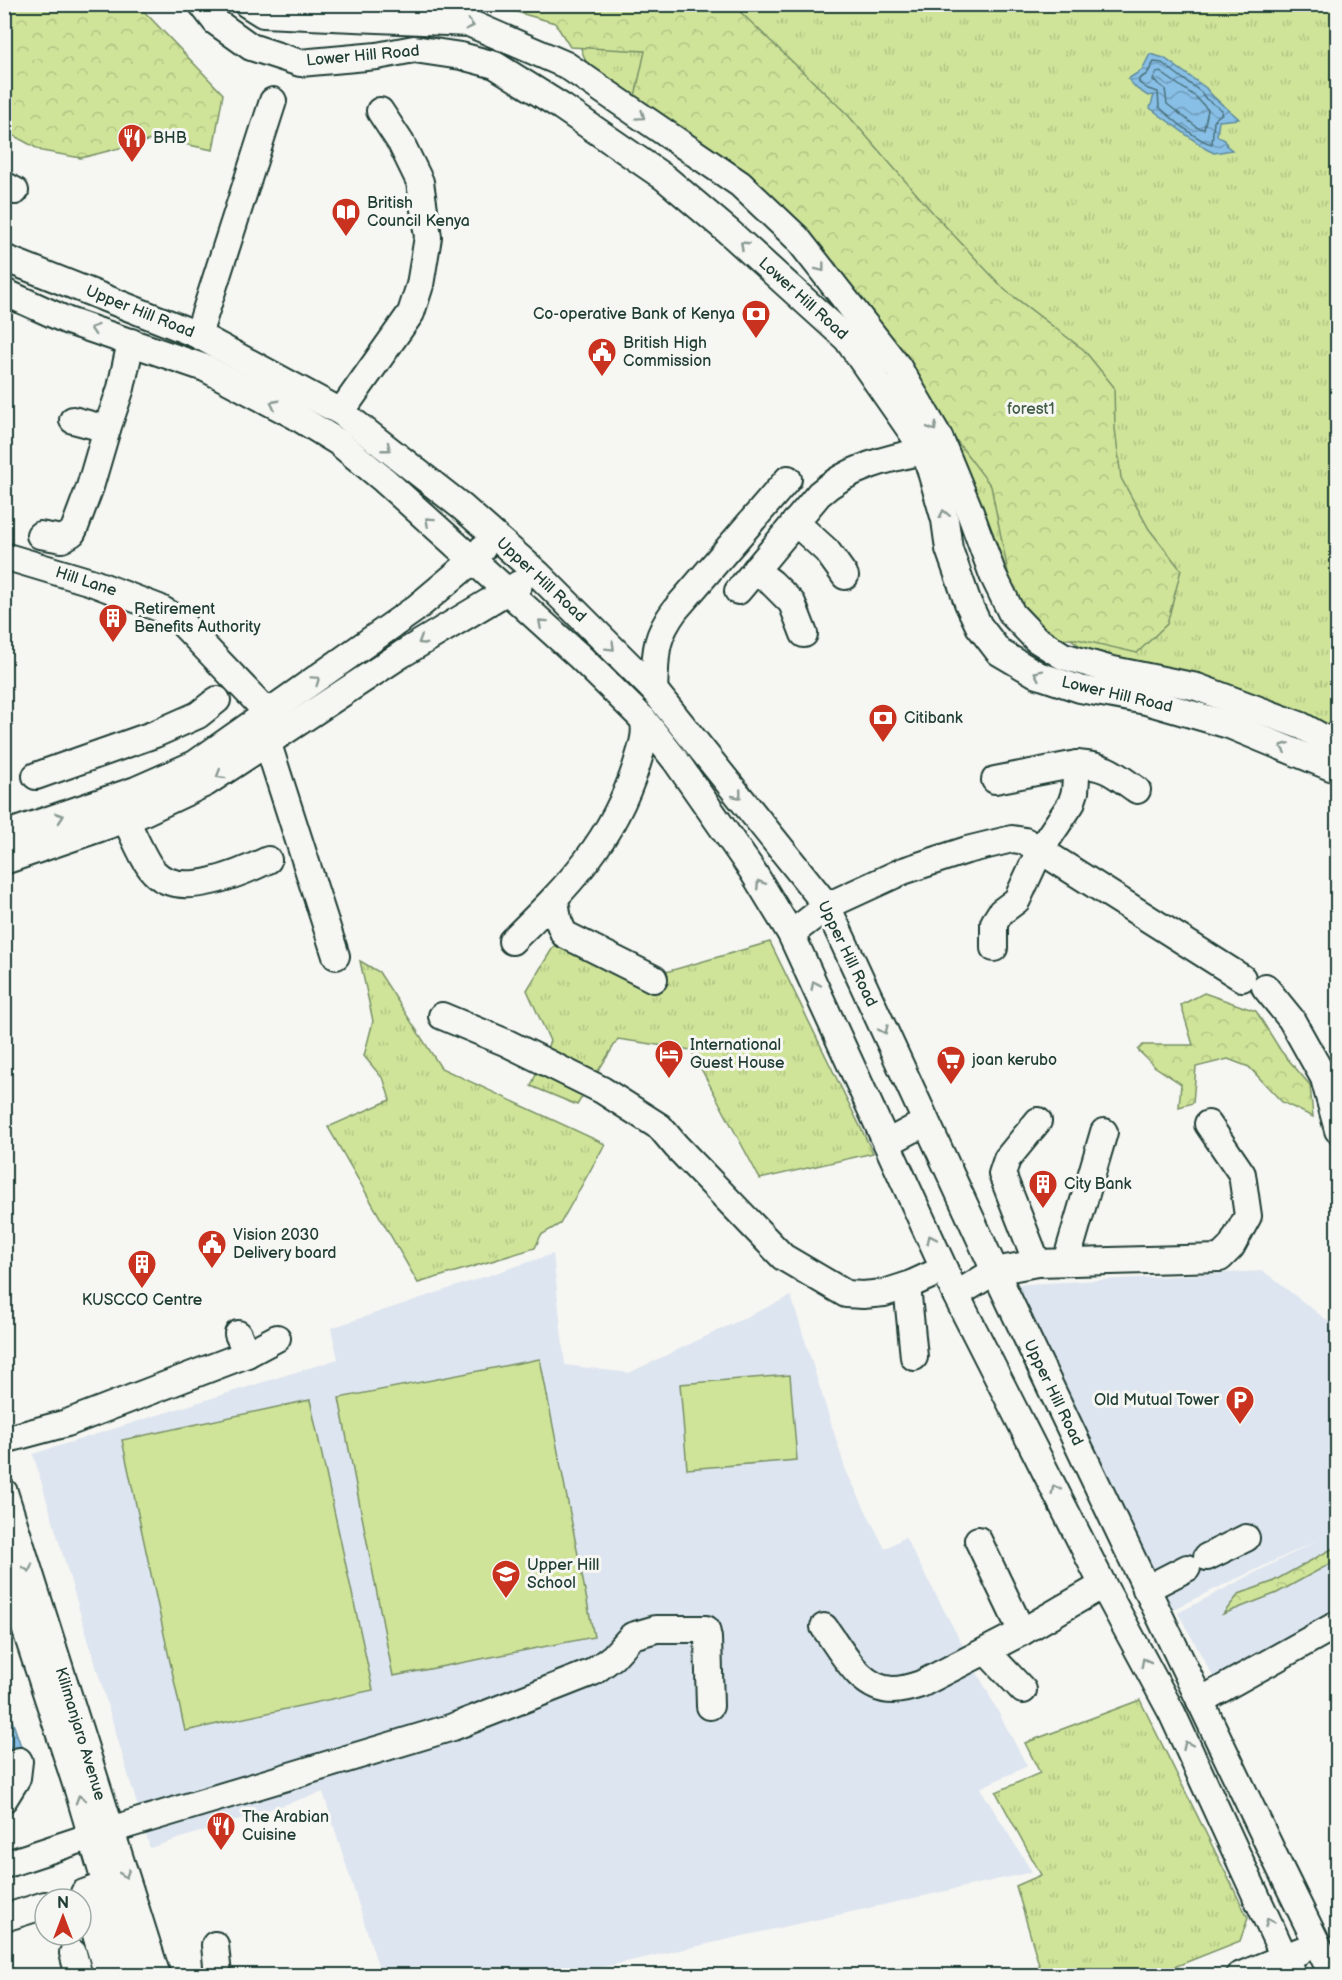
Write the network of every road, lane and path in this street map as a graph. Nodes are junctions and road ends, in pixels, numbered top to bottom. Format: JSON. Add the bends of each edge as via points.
{"nodes":[{"id":1,"x":202,"y":4,"type":"edge"},
{"id":2,"x":247,"y":4,"type":"edge"},
{"id":3,"x":273,"y":101,"type":"dead end"},
{"id":4,"x":380,"y":111,"type":"dead end"},
{"id":5,"x":4,"y":258,"type":"edge"},
{"id":6,"x":4,"y":292,"type":"edge"},
{"id":7,"x":198,"y":335,"type":"junction"},
{"id":8,"x":131,"y":342,"type":"junction"},
{"id":9,"x":341,"y":412,"type":"junction"},
{"id":10,"x":73,"y":420,"type":"dead end"},
{"id":11,"x":107,"y":429,"type":"junction"},
{"id":12,"x":925,"y":451,"type":"junction"},
{"id":13,"x":788,"y":479,"type":"dead end"},
{"id":14,"x":795,"y":522,"type":"junction"},
{"id":15,"x":40,"y":535,"type":"dead end"},
{"id":16,"x":494,"y":535,"type":"junction"},
{"id":17,"x":4,"y":556,"type":"edge"},
{"id":18,"x":472,"y":561,"type":"junction"},
{"id":19,"x":755,"y":570,"type":"junction"},
{"id":20,"x":538,"y":574,"type":"junction"},
{"id":21,"x":845,"y":576,"type":"dead end"},
{"id":22,"x":505,"y":591,"type":"junction"},
{"id":23,"x":738,"y":591,"type":"dead end"},
{"id":24,"x":804,"y":634,"type":"dead end"},
{"id":25,"x":654,"y":690,"type":"junction"},
{"id":26,"x":268,"y":713,"type":"junction"},
{"id":27,"x":643,"y":719,"type":"junction"},
{"id":28,"x":267,"y":741,"type":"junction"},
{"id":29,"x":1338,"y":746,"type":"edge"},
{"id":30,"x":220,"y":748,"type":"junction"},
{"id":31,"x":1077,"y":764,"type":"junction"},
{"id":32,"x":1338,"y":770,"type":"edge"},
{"id":33,"x":36,"y":776,"type":"dead end"},
{"id":34,"x":995,"y":780,"type":"dead end"},
{"id":35,"x":1137,"y":790,"type":"dead end"},
{"id":36,"x":125,"y":819,"type":"junction"},
{"id":37,"x":4,"y":835,"type":"edge"},
{"id":38,"x":1040,"y":850,"type":"junction"},
{"id":39,"x":268,"y":860,"type":"dead end"},
{"id":40,"x":4,"y":861,"type":"edge"},
{"id":41,"x":555,"y":900,"type":"junction"},
{"id":42,"x":827,"y":906,"type":"junction"},
{"id":43,"x":791,"y":934,"type":"junction"},
{"id":44,"x":512,"y":941,"type":"dead end"},
{"id":45,"x":994,"y":948,"type":"dead end"},
{"id":46,"x":336,"y":956,"type":"dead end"},
{"id":47,"x":654,"y":979,"type":"dead end"},
{"id":48,"x":442,"y":1016,"type":"dead end"},
{"id":49,"x":1038,"y":1121,"type":"dead end"},
{"id":50,"x":926,"y":1122,"type":"junction"},
{"id":51,"x":1208,"y":1124,"type":"dead end"},
{"id":52,"x":1338,"y":1130,"type":"edge"},
{"id":53,"x":1104,"y":1132,"type":"dead end"},
{"id":54,"x":887,"y":1143,"type":"junction"},
{"id":55,"x":1066,"y":1262,"type":"junction"},
{"id":56,"x":1037,"y":1263,"type":"junction"},
{"id":57,"x":945,"y":1269,"type":"junction"},
{"id":58,"x":995,"y":1271,"type":"junction"},
{"id":59,"x":907,"y":1287,"type":"junction"},
{"id":60,"x":956,"y":1295,"type":"junction"},
{"id":61,"x":277,"y":1338,"type":"dead end"},
{"id":62,"x":914,"y":1357,"type":"dead end"},
{"id":63,"x":4,"y":1440,"type":"edge"},
{"id":64,"x":4,"y":1492,"type":"edge"},
{"id":65,"x":1246,"y":1538,"type":"dead end"},
{"id":66,"x":978,"y":1539,"type":"dead end"},
{"id":67,"x":4,"y":1563,"type":"edge"},
{"id":68,"x":1103,"y":1585,"type":"junction"},
{"id":69,"x":1146,"y":1589,"type":"junction"},
{"id":70,"x":1338,"y":1624,"type":"edge"},
{"id":71,"x":824,"y":1627,"type":"dead end"},
{"id":72,"x":1022,"y":1632,"type":"junction"},
{"id":73,"x":986,"y":1651,"type":"junction"},
{"id":74,"x":1023,"y":1690,"type":"dead end"},
{"id":75,"x":1200,"y":1701,"type":"junction"},
{"id":76,"x":710,"y":1706,"type":"dead end"},
{"id":77,"x":19,"y":1761,"type":"dead end"},
{"id":78,"x":4,"y":1799,"type":"edge"},
{"id":79,"x":101,"y":1833,"type":"junction"},
{"id":80,"x":4,"y":1865,"type":"edge"},
{"id":81,"x":86,"y":1887,"type":"edge"},
{"id":82,"x":93,"y":1906,"type":"edge"},
{"id":83,"x":33,"y":1909,"type":"edge"},
{"id":84,"x":4,"y":1918,"type":"edge"},
{"id":85,"x":93,"y":1921,"type":"edge"},
{"id":86,"x":215,"y":1945,"type":"dead end"},
{"id":87,"x":1326,"y":1962,"type":"edge"},
{"id":88,"x":1293,"y":1969,"type":"edge"},
{"id":89,"x":108,"y":1976,"type":"edge"},
{"id":90,"x":133,"y":1976,"type":"edge"},
{"id":91,"x":157,"y":1976,"type":"edge"},
{"id":92,"x":218,"y":1976,"type":"edge"},
{"id":93,"x":1239,"y":1976,"type":"edge"}],
"edges":[{"from":12,"to":1,"type":"street","name":"Lower Hill Road","one_way":true,"via":[[847,339],[729,232],[665,178],[495,65],[414,49],[300,63],[251,47],[216,22]]},
{"from":2,"to":29,"type":"street","name":"Lower Hill Road","one_way":true,"via":[[263,14],[469,23],[566,65],[636,112],[740,184],[797,238],[898,367],[939,437],[1012,614],[1036,639],[1063,656],[1197,687],[1302,726]]},
{"from":3,"to":7,"type":"street"},
{"from":4,"to":9,"type":"street","via":[[401,142],[420,182],[428,237],[411,313]]},
{"from":5,"to":7,"type":"street","name":"Upper Hill Road"},
{"from":8,"to":6,"type":"street","name":"Upper Hill Road","one_way":true,"via":[[68,321]]},
{"from":7,"to":9,"type":"street","name":"Upper Hill Road"},
{"from":8,"to":11,"type":"street"},
{"from":18,"to":8,"type":"street","name":"Upper Hill Road","one_way":true,"via":[[338,442],[205,368]]},
{"from":9,"to":16,"type":"street","name":"Upper Hill Road","one_way":true},
{"from":10,"to":11,"type":"street"},
{"from":11,"to":15,"type":"street","via":[[72,533],[62,539]]},
{"from":12,"to":14,"type":"street","via":[[877,462],[831,483]]},
{"from":32,"to":12,"type":"street","name":"Lower Hill Road","one_way":true,"via":[[1229,725],[1038,675],[999,652],[979,626],[964,594]]},
{"from":13,"to":25,"type":"street","via":[[662,628],[656,648]]},
{"from":14,"to":19,"type":"street"},
{"from":14,"to":21,"type":"street","via":[[827,551]]},
{"from":16,"to":18,"type":"street"},
{"from":16,"to":20,"type":"street","name":"Upper Hill Road"},
{"from":17,"to":26,"type":"street","name":"Hill Lane","via":[[91,582],[178,619]]},
{"from":18,"to":22,"type":"street","name":"Upper Hill Road"},
{"from":26,"to":18,"type":"street","one_way":true,"via":[[415,609]]},
{"from":19,"to":23,"type":"street"},
{"from":19,"to":24,"type":"street","via":[[792,603]]},
{"from":20,"to":22,"type":"street"},
{"from":20,"to":25,"type":"street","name":"Upper Hill Road","one_way":true},
{"from":27,"to":22,"type":"street","name":"Upper Hill Road","one_way":true},
{"from":22,"to":28,"type":"street","one_way":true},
{"from":25,"to":42,"type":"street","name":"Upper Hill Road","one_way":true},
{"from":26,"to":30,"type":"street"},
{"from":27,"to":41,"type":"street","via":[[646,728],[624,799],[595,853]]},
{"from":43,"to":27,"type":"street","name":"Upper Hill Road","one_way":true,"via":[[752,870]]},
{"from":28,"to":36,"type":"street","one_way":true,"via":[[206,783]]},
{"from":28,"to":46,"type":"street"},
{"from":30,"to":33,"type":"street","via":[[207,707],[155,734]]},
{"from":37,"to":30,"type":"street","one_way":true,"via":[[136,790],[195,764]]},
{"from":31,"to":34,"type":"street"},
{"from":31,"to":35,"type":"street","via":[[1108,770]]},
{"from":31,"to":38,"type":"street","via":[[1076,792],[1071,804]]},
{"from":36,"to":39,"type":"street","via":[[154,872],[166,881],[212,882]]},
{"from":36,"to":40,"type":"street"},
{"from":38,"to":42,"type":"street","via":[[1025,841],[997,841],[903,871]]},
{"from":38,"to":45,"type":"street","via":[[1017,900],[994,923]]},
{"from":38,"to":52,"type":"street","via":[[1253,983],[1291,1019],[1324,1078]]},
{"from":41,"to":44,"type":"street"},
{"from":41,"to":47,"type":"street","via":[[564,934]]},
{"from":42,"to":43,"type":"street"},
{"from":42,"to":50,"type":"street","name":"Upper Hill Road","one_way":true},
{"from":54,"to":43,"type":"street","name":"Upper Hill Road","one_way":true},
{"from":48,"to":59,"type":"street","via":[[602,1090],[660,1127],[783,1257],[828,1284],[846,1294],[863,1295]]},
{"from":49,"to":56,"type":"street","via":[[1007,1159],[1002,1174]]},
{"from":50,"to":54,"type":"street"},
{"from":50,"to":58,"type":"street","name":"Upper Hill Road"},
{"from":51,"to":55,"type":"street","via":[[1242,1174],[1248,1216],[1231,1247],[1220,1258]]},
{"from":53,"to":55,"type":"street"},
{"from":57,"to":54,"type":"street","name":"Upper Hill Road","one_way":true},
{"from":55,"to":56,"type":"street"},
{"from":56,"to":58,"type":"street"},
{"from":57,"to":59,"type":"street"},
{"from":57,"to":60,"type":"street","name":"Upper Hill Road"},
{"from":58,"to":60,"type":"street"},
{"from":58,"to":69,"type":"street","name":"Upper Hill Road"},
{"from":59,"to":62,"type":"street"},
{"from":68,"to":60,"type":"street","name":"Upper Hill Road","one_way":true},
{"from":61,"to":63,"type":"street","via":[[243,1344],[67,1423]]},
{"from":64,"to":79,"type":"street","name":"Kilimanjaro Avenue","one_way":true},
{"from":65,"to":69,"type":"street"},
{"from":66,"to":72,"type":"street"},
{"from":79,"to":67,"type":"street","name":"Kilimanjaro Avenue","one_way":true},
{"from":68,"to":72,"type":"street"},
{"from":88,"to":68,"type":"street","name":"Upper Hill Road","one_way":true,"via":[[1172,1713]]},
{"from":69,"to":75,"type":"street","name":"Upper Hill Road"},
{"from":70,"to":75,"type":"street"},
{"from":71,"to":73,"type":"street","via":[[864,1681],[892,1690],[921,1684]]},
{"from":72,"to":73,"type":"street"},
{"from":73,"to":74,"type":"street"},
{"from":75,"to":87,"type":"street","name":"Upper Hill Road"},
{"from":76,"to":79,"type":"street","via":[[706,1629],[656,1629],[632,1636],[613,1658],[593,1672],[453,1727]]},
{"from":77,"to":78,"type":"street","via":[[17,1778]]},
{"from":79,"to":80,"type":"street"},
{"from":79,"to":81,"type":"street","name":"Kilimanjaro Avenue"},
{"from":79,"to":91,"type":"street","name":"Kilimanjaro Avenue","one_way":true},
{"from":82,"to":90,"type":"street","name":"Kilimanjaro Avenue"},
{"from":83,"to":84,"type":"street"},
{"from":85,"to":89,"type":"street"},
{"from":86,"to":92,"type":"street"},
{"from":87,"to":88,"type":"street"},
{"from":88,"to":93,"type":"street"}]}
